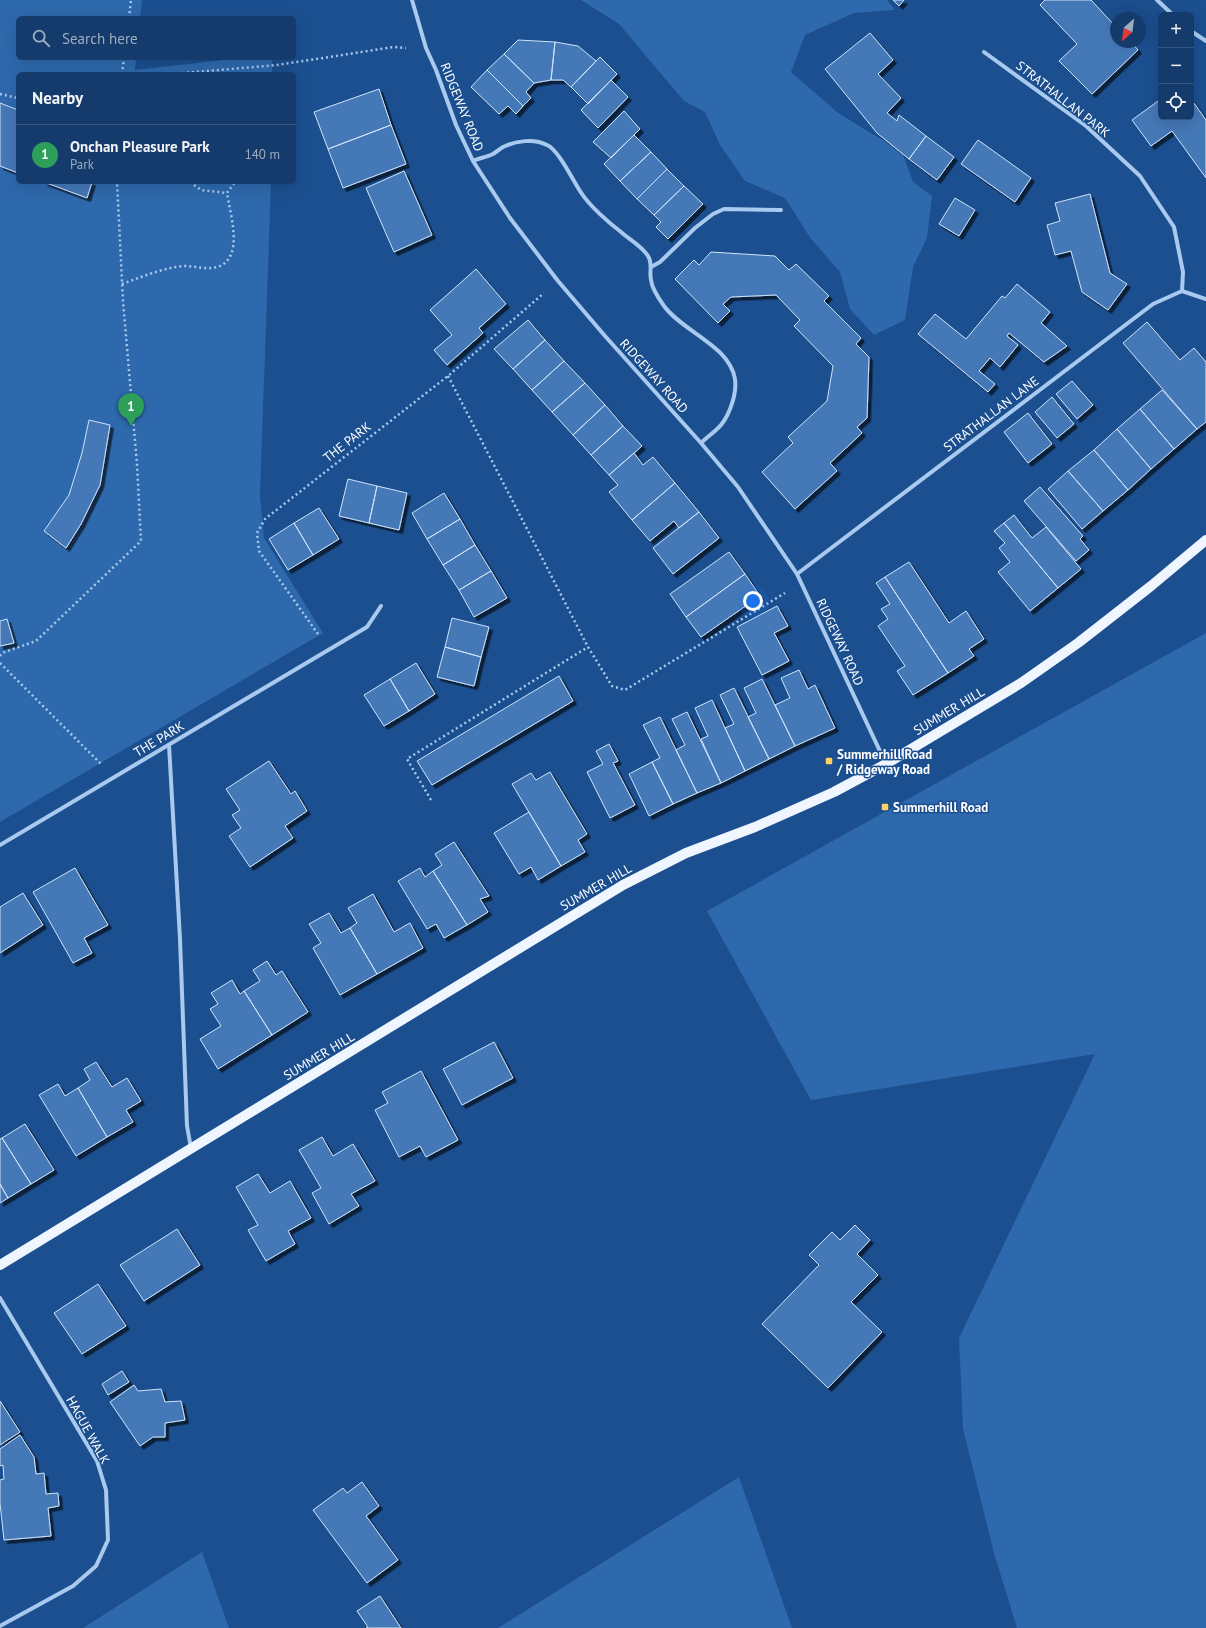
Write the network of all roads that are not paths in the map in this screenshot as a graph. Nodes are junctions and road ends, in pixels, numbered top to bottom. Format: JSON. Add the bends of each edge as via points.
{"nodes":[{"id":1,"x":412,"y":0,"type":"edge"},
{"id":2,"x":1157,"y":0,"type":"edge"},
{"id":3,"x":1170,"y":12,"type":"edge"},
{"id":4,"x":1194,"y":33,"type":"edge"},
{"id":5,"x":1206,"y":41,"type":"edge"},
{"id":6,"x":984,"y":52,"type":"dead end"},
{"id":7,"x":473,"y":161,"type":"junction"},
{"id":8,"x":781,"y":210,"type":"dead end"},
{"id":9,"x":651,"y":267,"type":"junction"},
{"id":10,"x":1182,"y":291,"type":"junction"},
{"id":11,"x":1206,"y":299,"type":"edge"},
{"id":12,"x":701,"y":442,"type":"junction"},
{"id":13,"x":1206,"y":540,"type":"edge"},
{"id":14,"x":796,"y":574,"type":"junction"},
{"id":15,"x":381,"y":606,"type":"dead end"},
{"id":16,"x":169,"y":745,"type":"junction"},
{"id":17,"x":886,"y":764,"type":"junction"},
{"id":18,"x":0,"y":845,"type":"edge"},
{"id":19,"x":191,"y":1150,"type":"junction"},
{"id":20,"x":0,"y":1265,"type":"edge"},
{"id":21,"x":0,"y":1298,"type":"edge"},
{"id":22,"x":0,"y":1626,"type":"edge"}],
"edges":[{"from":1,"to":7,"type":"street","name":"RIDGEWAY ROAD","via":[[426,48]]},
{"from":2,"to":3,"type":"street"},
{"from":4,"to":5,"type":"street"},
{"from":6,"to":10,"type":"street","name":"STRATHALLAN PARK","via":[[1086,126],[1140,176],[1174,227],[1183,272]]},
{"from":7,"to":9,"type":"street","via":[[521,142],[537,141],[549,145],[582,194],[620,232],[641,248],[649,257]]},
{"from":7,"to":12,"type":"street","name":"RIDGEWAY ROAD","via":[[510,218],[558,281]]},
{"from":8,"to":9,"type":"street","via":[[724,209],[712,214],[660,262]]},
{"from":9,"to":12,"type":"street","via":[[650,280],[665,307],[680,322],[716,349],[728,363],[735,379],[735,392],[722,424]]},
{"from":10,"to":11,"type":"street"},
{"from":10,"to":14,"type":"street","name":"STRATHALLAN LANE","via":[[1153,304]]},
{"from":12,"to":14,"type":"street","name":"RIDGEWAY ROAD","via":[[738,487]]},
{"from":13,"to":17,"type":"main road","name":"SUMMER HILL","via":[[1151,586],[1027,678]]},
{"from":14,"to":17,"type":"street","name":"RIDGEWAY ROAD"},
{"from":15,"to":16,"type":"street","name":"THE PARK","via":[[367,627]]},
{"from":16,"to":18,"type":"street","name":"THE PARK"},
{"from":16,"to":19,"type":"street","via":[[187,1126]]},
{"from":17,"to":19,"type":"main road","name":"SUMMER HILL","via":[[834,792],[755,827],[686,853],[623,885]]},
{"from":19,"to":20,"type":"main road","name":"SUMMER HILL"},
{"from":21,"to":22,"type":"street","name":"HAGUE WALK","via":[[97,1461],[106,1490],[108,1540],[96,1566],[73,1586]]}]}
